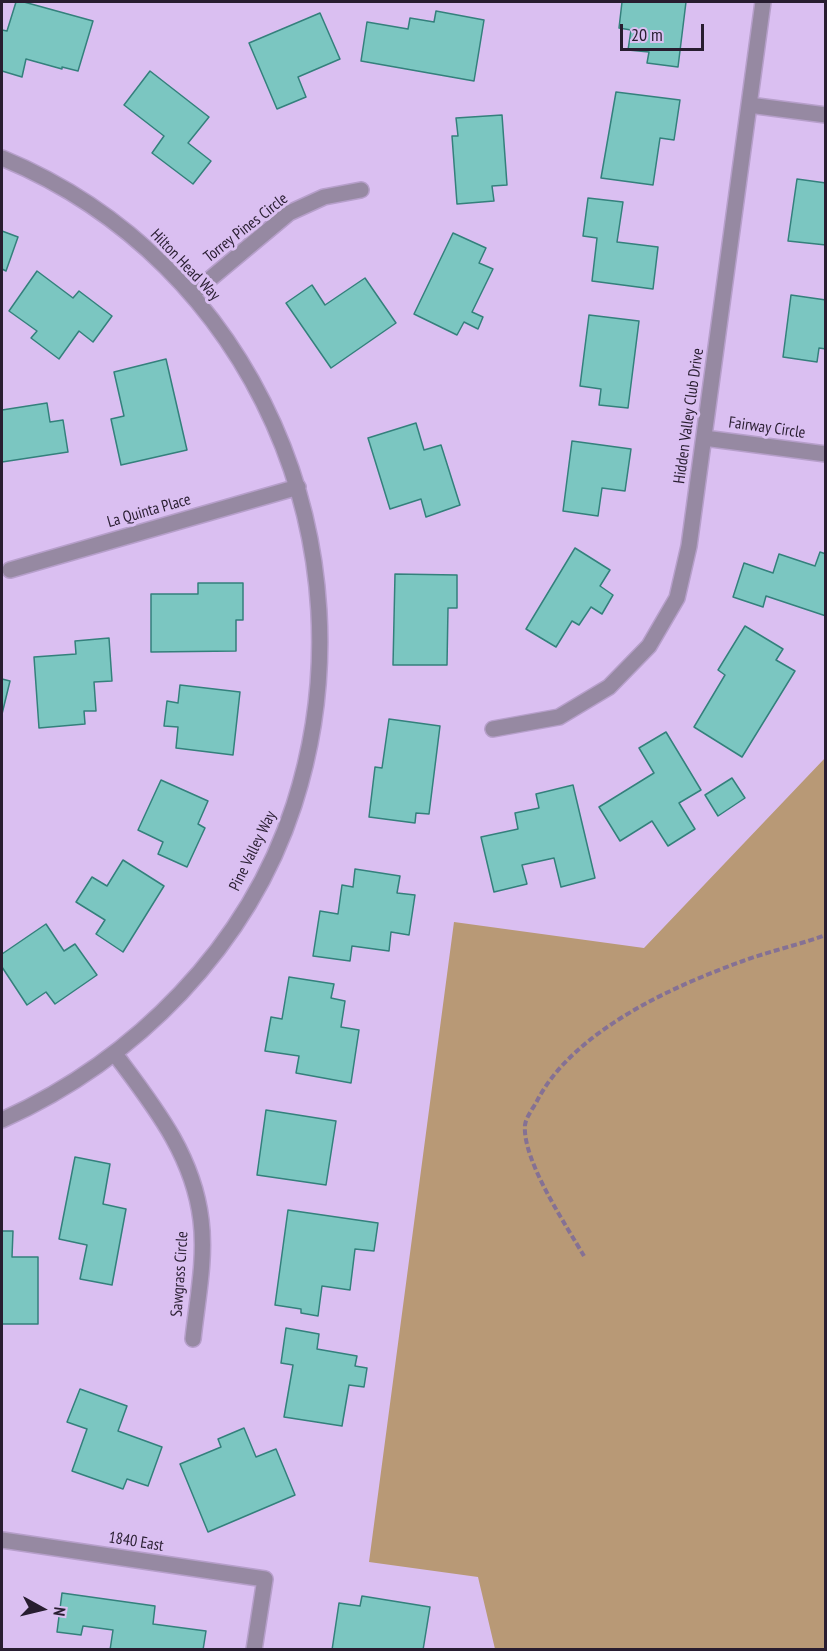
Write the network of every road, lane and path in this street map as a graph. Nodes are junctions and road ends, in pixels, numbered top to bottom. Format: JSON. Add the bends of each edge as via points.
{"nodes":[{"id":1,"x":763,"y":2,"type":"edge"},
{"id":2,"x":749,"y":105,"type":"junction"},
{"id":3,"x":825,"y":115,"type":"edge"},
{"id":4,"x":2,"y":158,"type":"edge"},
{"id":5,"x":361,"y":190,"type":"dead end"},
{"id":6,"x":192,"y":294,"type":"junction"},
{"id":7,"x":704,"y":438,"type":"junction"},
{"id":8,"x":825,"y":454,"type":"edge"},
{"id":9,"x":298,"y":487,"type":"junction"},
{"id":10,"x":10,"y":570,"type":"dead end"},
{"id":11,"x":493,"y":729,"type":"dead end"},
{"id":12,"x":825,"y":935,"type":"edge"},
{"id":13,"x":115,"y":1054,"type":"junction"},
{"id":14,"x":2,"y":1120,"type":"edge"},
{"id":15,"x":584,"y":1256,"type":"dead end"},
{"id":16,"x":193,"y":1340,"type":"dead end"},
{"id":17,"x":2,"y":1539,"type":"edge"},
{"id":18,"x":254,"y":1650,"type":"edge"}],
"edges":[{"from":1,"to":2,"type":"street","name":"Hidden Valley Club Drive"},
{"from":2,"to":3,"type":"street"},
{"from":2,"to":7,"type":"street","name":"Hidden Valley Club Drive"},
{"from":4,"to":6,"type":"street","name":"Hilton Head Way","via":[[89,204],[142,245]]},
{"from":5,"to":6,"type":"street","name":"Torrey Pines Circle","via":[[324,197],[290,213]]},
{"from":6,"to":9,"type":"street","name":"Hilton Head Way","via":[[225,336],[254,383],[279,433]]},
{"from":7,"to":8,"type":"street","name":"Fairway Circle"},
{"from":7,"to":11,"type":"street","name":"Hidden Valley Club Drive","via":[[689,546],[676,598],[649,646],[609,687],[559,717]]},
{"from":9,"to":10,"type":"street","name":"La Quinta Place"},
{"from":9,"to":13,"type":"street","name":"Pine Valley Way","via":[[317,577],[321,640],[309,752],[294,807],[272,860],[217,950],[153,1023]]},
{"from":12,"to":15,"type":"path","via":[[745,960],[658,998],[568,1057],[544,1087],[525,1124],[531,1157]]},
{"from":13,"to":14,"type":"street","name":"Pine Valley Way","via":[[68,1086]]},
{"from":13,"to":16,"type":"street","name":"Sawgrass Circle","via":[[174,1137],[196,1192],[202,1250]]},
{"from":17,"to":18,"type":"street","name":"1840 East","via":[[265,1579]]}]}
